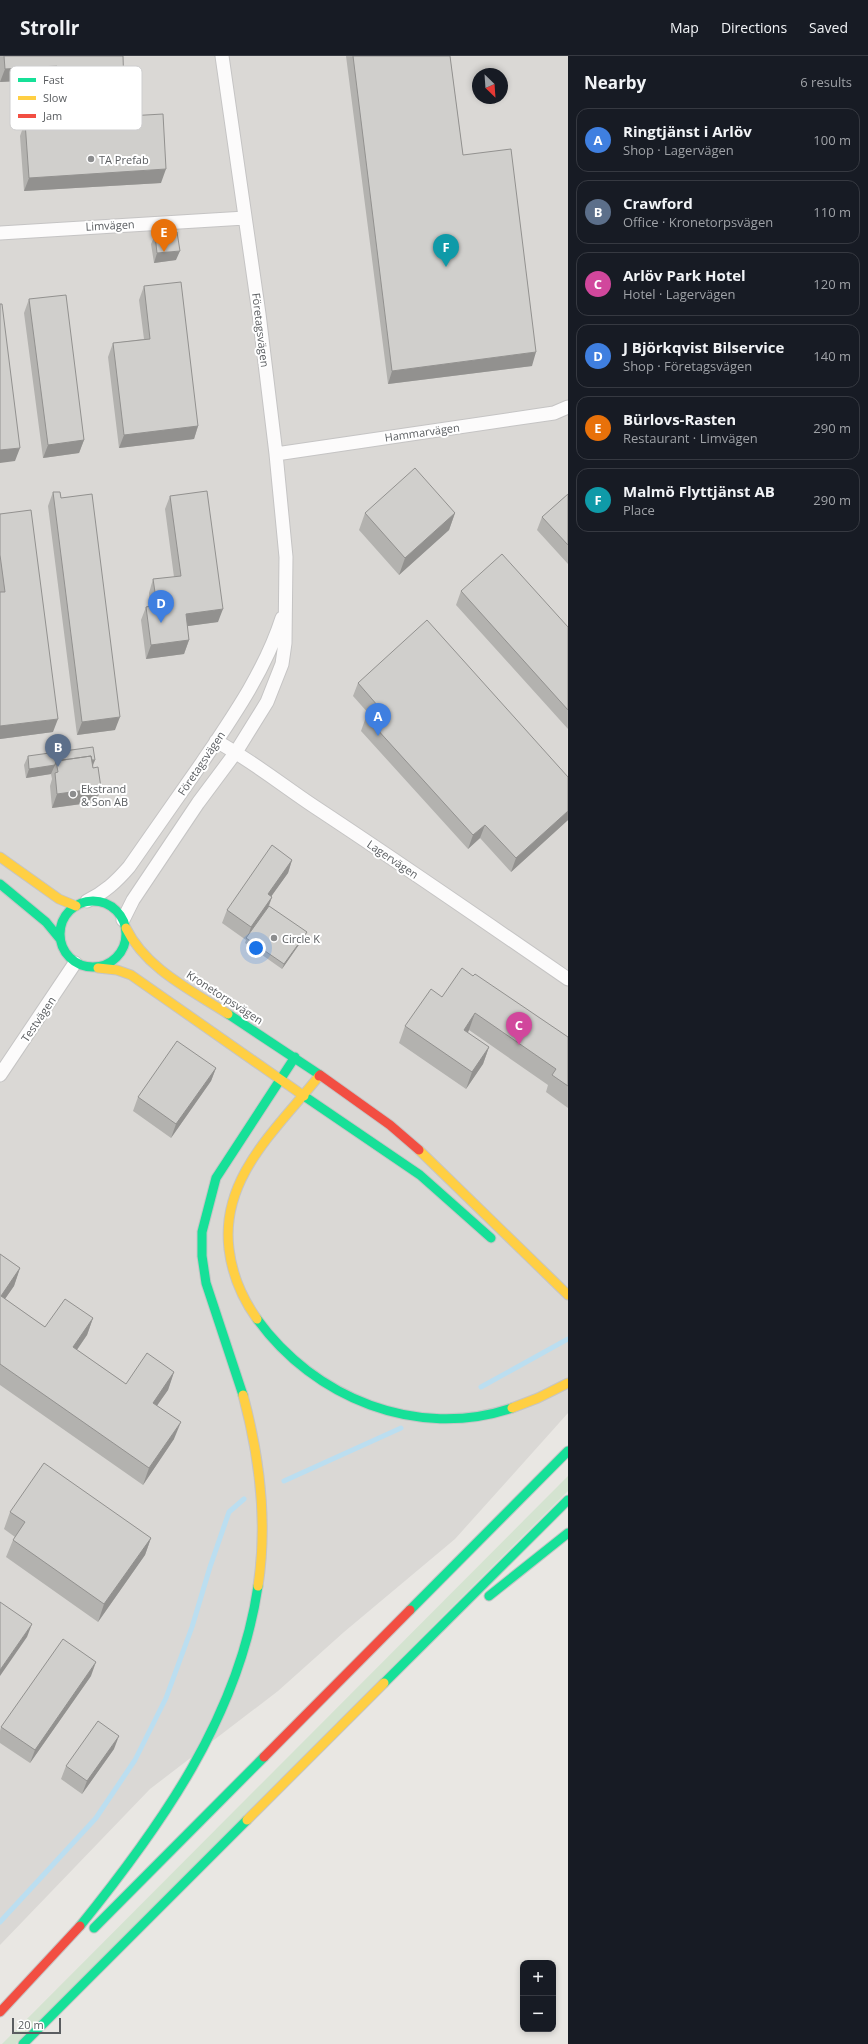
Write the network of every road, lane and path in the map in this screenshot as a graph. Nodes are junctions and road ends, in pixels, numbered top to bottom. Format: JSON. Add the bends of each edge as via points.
{"nodes":[{"id":1,"x":222,"y":56,"type":"edge"},
{"id":2,"x":245,"y":218,"type":"junction"},
{"id":3,"x":0,"y":233,"type":"edge"},
{"id":4,"x":568,"y":407,"type":"edge"},
{"id":5,"x":276,"y":454,"type":"junction"},
{"id":6,"x":286,"y":605,"type":"junction"},
{"id":7,"x":216,"y":741,"type":"junction"},
{"id":8,"x":236,"y":752,"type":"junction"},
{"id":9,"x":0,"y":857,"type":"edge"},
{"id":10,"x":0,"y":884,"type":"edge"},
{"id":11,"x":82,"y":903,"type":"junction"},
{"id":12,"x":124,"y":924,"type":"junction"},
{"id":13,"x":60,"y":939,"type":"junction"},
{"id":14,"x":75,"y":963,"type":"junction"},
{"id":15,"x":98,"y":968,"type":"junction"},
{"id":16,"x":568,"y":979,"type":"edge"},
{"id":17,"x":295,"y":1057,"type":"junction"},
{"id":18,"x":0,"y":1075,"type":"edge"},
{"id":19,"x":320,"y":1075,"type":"junction"},
{"id":20,"x":280,"y":1078,"type":"junction"},
{"id":21,"x":304,"y":1096,"type":"junction"},
{"id":22,"x":496,"y":1243,"type":"dead end"},
{"id":23,"x":568,"y":1295,"type":"edge"},
{"id":24,"x":568,"y":1383,"type":"edge"},
{"id":25,"x":568,"y":1451,"type":"edge"},
{"id":26,"x":568,"y":1500,"type":"edge"},
{"id":27,"x":568,"y":1533,"type":"edge"},
{"id":28,"x":480,"y":1603,"type":"dead end"},
{"id":29,"x":468,"y":1613,"type":"dead end"},
{"id":30,"x":401,"y":1667,"type":"junction"},
{"id":31,"x":84,"y":1937,"type":"dead end"},
{"id":32,"x":68,"y":1954,"type":"dead end"},
{"id":33,"x":0,"y":2012,"type":"edge"},
{"id":34,"x":0,"y":2021,"type":"edge"},
{"id":35,"x":24,"y":2044,"type":"edge"}],
"edges":[{"from":1,"to":2,"type":"street","name":"Företagsvägen"},
{"from":2,"to":3,"type":"street","name":"Limvägen"},
{"from":2,"to":5,"type":"street","name":"Företagsvägen"},
{"from":4,"to":5,"type":"street","name":"Hammarvägen","via":[[554,413]]},
{"from":5,"to":6,"type":"street","name":"Företagsvägen","via":[[286,557]]},
{"from":6,"to":7,"type":"street","name":"Företagsvägen","via":[[275,639],[247,694]]},
{"from":6,"to":8,"type":"street","name":"Företagsvägen","via":[[282,664],[267,702]]},
{"from":7,"to":8,"type":"street","name":"Lagervägen"},
{"from":7,"to":11,"type":"street","name":"Företagsvägen","via":[[129,867],[103,894]]},
{"from":8,"to":12,"type":"street","name":"Företagsvägen","via":[[198,803],[133,900]]},
{"from":8,"to":16,"type":"street","name":"Lagervägen"},
{"from":9,"to":11,"type":"main road","via":[[59,899]]},
{"from":10,"to":13,"type":"main road","via":[[46,922]]},
{"from":11,"to":12,"type":"main road","via":[[102,902],[114,908]]},
{"from":11,"to":13,"type":"main road","via":[[68,912],[62,920]]},
{"from":12,"to":15,"type":"main road","via":[[126,942],[120,954],[110,963]]},
{"from":12,"to":17,"type":"main road","name":"Kronetorpsvägen","via":[[133,942],[150,962]]},
{"from":13,"to":14,"type":"main road","via":[[65,953]]},
{"from":14,"to":15,"type":"main road"},
{"from":14,"to":18,"type":"street","name":"Testvägen"},
{"from":15,"to":20,"type":"main road","via":[[131,974]]},
{"from":17,"to":19,"type":"main road","name":"Kronetorpsvägen"},
{"from":17,"to":20,"type":"main road"},
{"from":19,"to":21,"type":"main road"},
{"from":19,"to":23,"type":"main road","name":"Kronetorpsvägen","via":[[390,1125],[422,1152]]},
{"from":20,"to":21,"type":"main road"},
{"from":20,"to":33,"type":"main road","via":[[216,1178],[202,1232],[206,1283],[255,1439],[263,1494],[264,1545],[259,1597],[246,1648],[225,1702],[196,1761],[160,1818],[130,1862],[72,1935]]},
{"from":21,"to":22,"type":"main road","via":[[420,1175]]},
{"from":21,"to":24,"type":"main road","via":[[244,1171],[234,1195],[229,1222],[230,1253],[237,1284],[254,1316],[281,1350],[330,1388],[358,1401],[405,1415],[440,1419],[474,1417],[511,1409]]},
{"from":25,"to":31,"type":"main road"},
{"from":26,"to":30,"type":"main road"},
{"from":27,"to":28,"type":"main road"},
{"from":29,"to":30,"type":"main road"},
{"from":30,"to":35,"type":"main road"},
{"from":32,"to":34,"type":"main road"}]}
